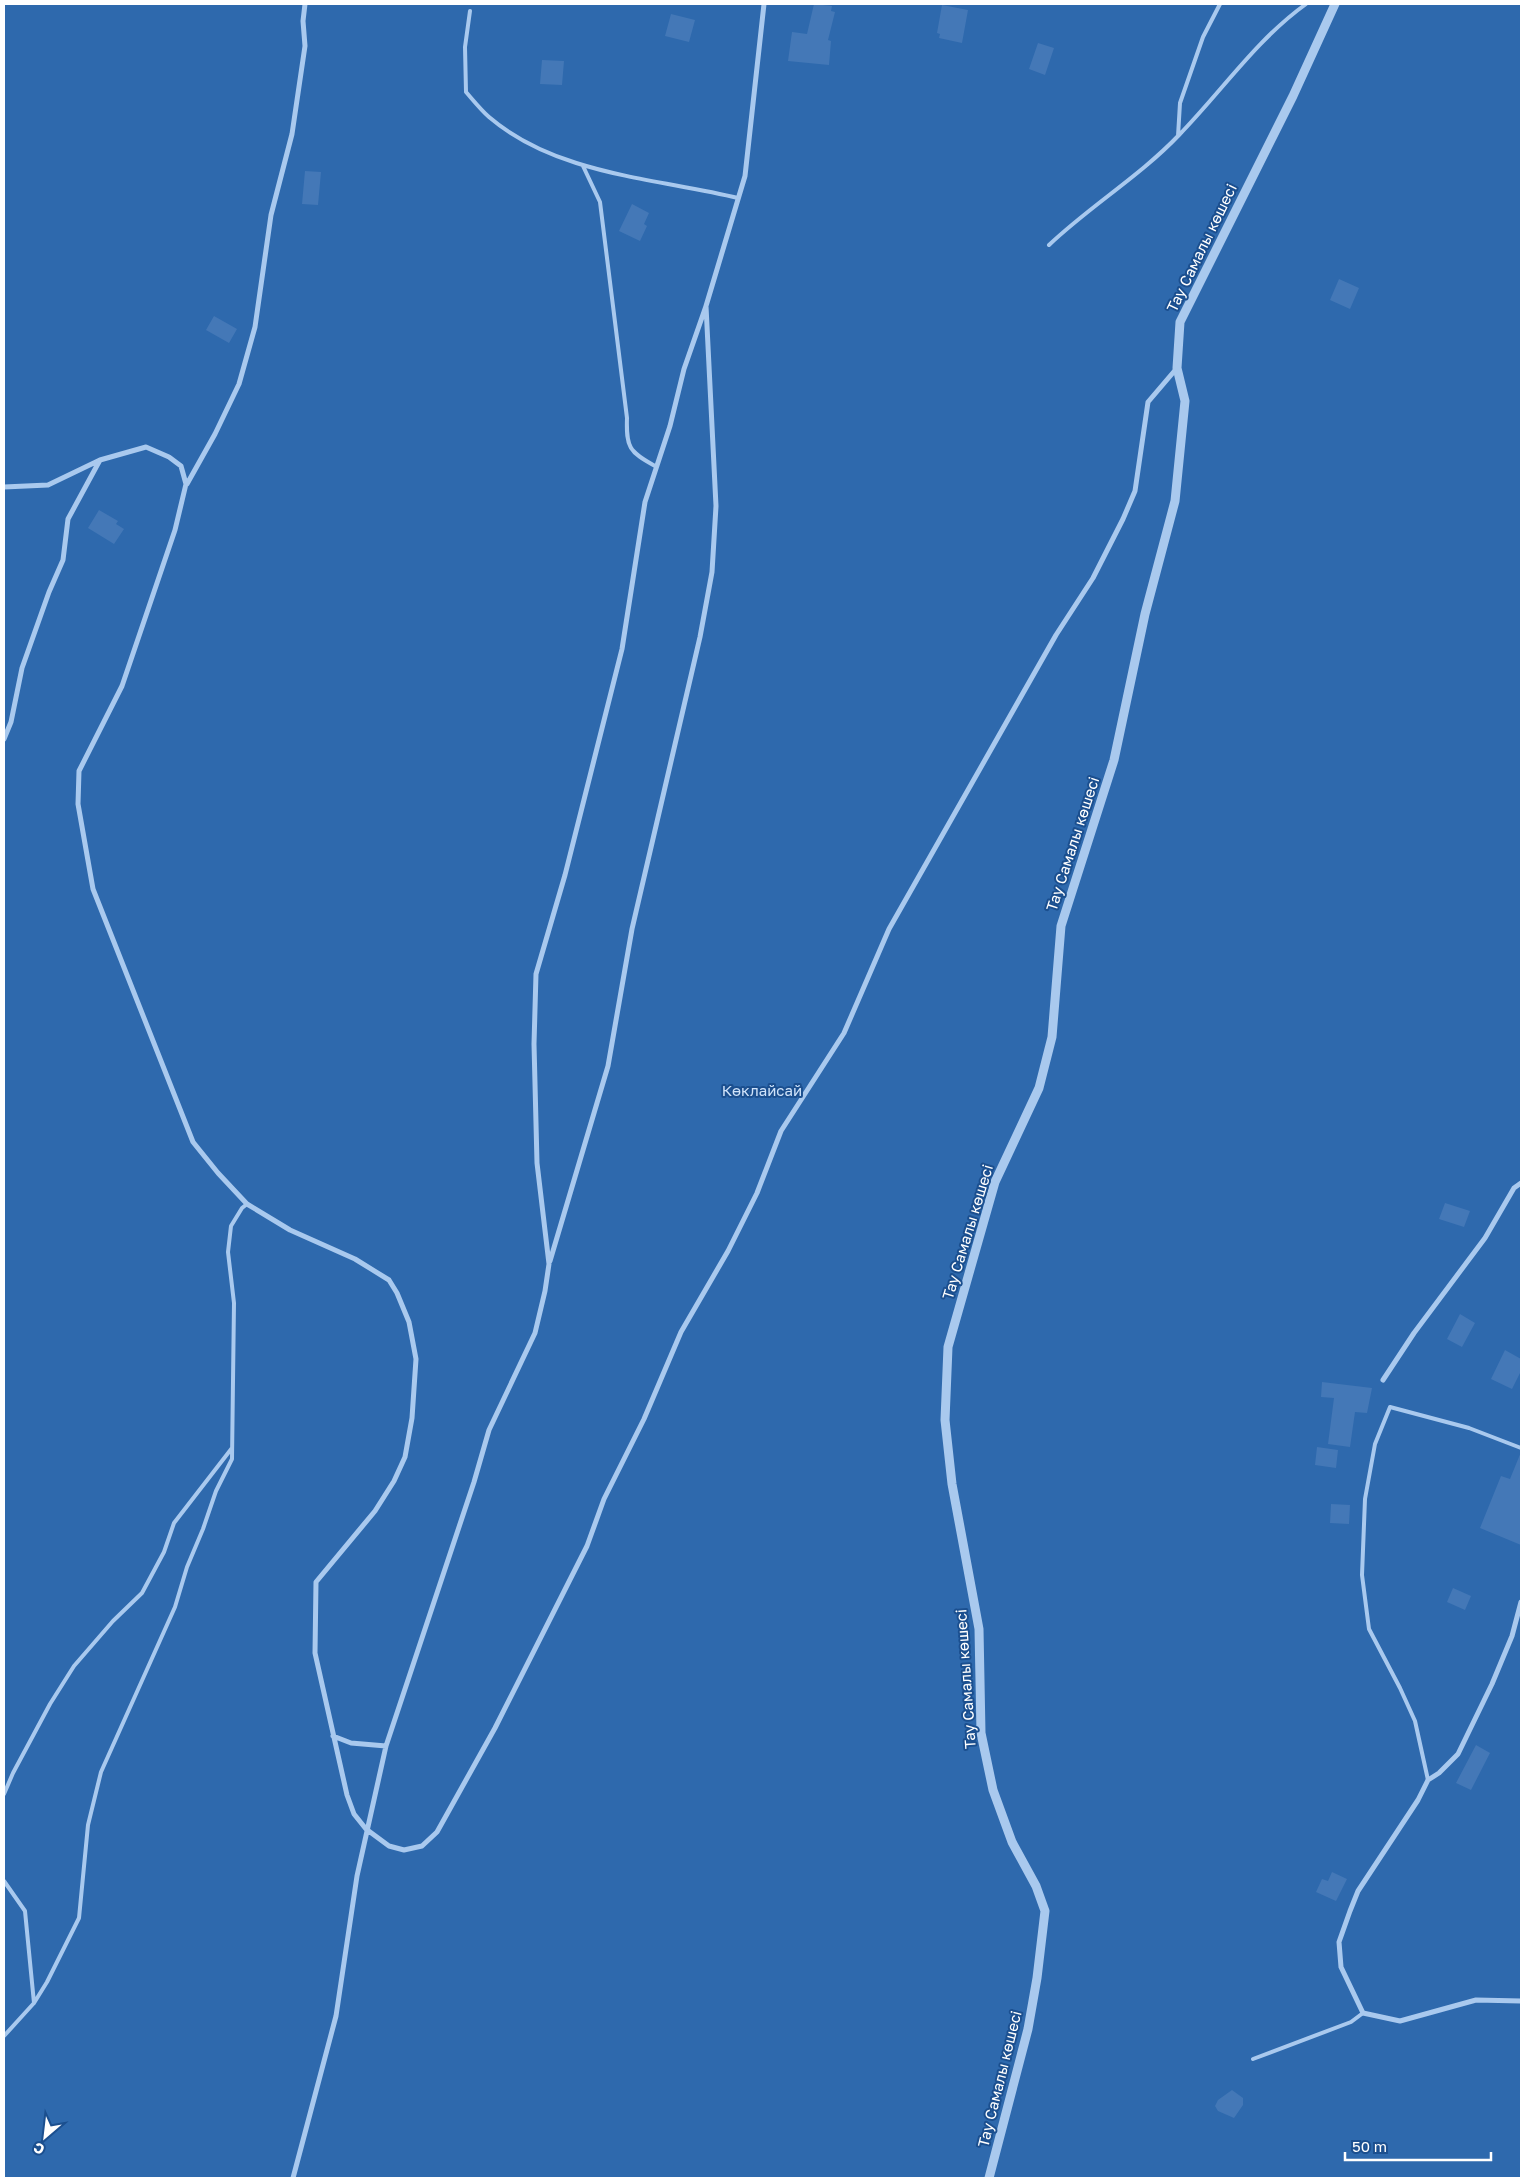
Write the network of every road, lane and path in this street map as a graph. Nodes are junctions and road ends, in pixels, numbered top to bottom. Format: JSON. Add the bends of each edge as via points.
{"nodes":[{"id":1,"x":305,"y":4,"type":"edge"},
{"id":2,"x":764,"y":4,"type":"edge"},
{"id":3,"x":1220,"y":4,"type":"edge"},
{"id":4,"x":1306,"y":4,"type":"edge"},
{"id":5,"x":1336,"y":4,"type":"edge"},
{"id":6,"x":470,"y":11,"type":"dead end"},
{"id":7,"x":1178,"y":136,"type":"junction"},
{"id":8,"x":583,"y":166,"type":"junction"},
{"id":9,"x":738,"y":198,"type":"junction"},
{"id":10,"x":1049,"y":245,"type":"dead end"},
{"id":11,"x":706,"y":306,"type":"junction"},
{"id":12,"x":1177,"y":368,"type":"junction"},
{"id":13,"x":100,"y":460,"type":"junction"},
{"id":14,"x":655,"y":466,"type":"junction"},
{"id":15,"x":186,"y":484,"type":"junction"},
{"id":16,"x":4,"y":487,"type":"edge"},
{"id":17,"x":4,"y":739,"type":"edge"},
{"id":18,"x":1521,"y":1183,"type":"edge"},
{"id":19,"x":247,"y":1204,"type":"junction"},
{"id":20,"x":549,"y":1264,"type":"junction"},
{"id":21,"x":1383,"y":1380,"type":"dead end"},
{"id":22,"x":232,"y":1448,"type":"junction"},
{"id":23,"x":1521,"y":1448,"type":"edge"},
{"id":24,"x":1521,"y":1602,"type":"edge"},
{"id":25,"x":333,"y":1736,"type":"junction"},
{"id":26,"x":386,"y":1746,"type":"junction"},
{"id":27,"x":1428,"y":1780,"type":"junction"},
{"id":28,"x":4,"y":1794,"type":"edge"},
{"id":29,"x":366,"y":1830,"type":"junction"},
{"id":30,"x":4,"y":1881,"type":"edge"},
{"id":31,"x":1521,"y":2001,"type":"edge"},
{"id":32,"x":34,"y":2003,"type":"junction"},
{"id":33,"x":1363,"y":2013,"type":"junction"},
{"id":34,"x":4,"y":2036,"type":"edge"},
{"id":35,"x":1253,"y":2059,"type":"dead end"},
{"id":36,"x":293,"y":2178,"type":"edge"},
{"id":37,"x":989,"y":2178,"type":"edge"}],
"edges":[{"from":1,"to":15,"type":"street","via":[[305,46],[292,134],[270,215],[255,327],[239,384]]},
{"from":2,"to":9,"type":"street","via":[[745,176]]},
{"from":3,"to":7,"type":"lane","via":[[1180,103]]},
{"from":4,"to":7,"type":"lane","via":[[1289,16],[1241,64]]},
{"from":5,"to":12,"type":"street","name":"Тау Самалы көшесі","via":[[1180,322]]},
{"from":6,"to":8,"type":"lane","via":[[465,47],[466,92],[489,117],[518,137]]},
{"from":7,"to":10,"type":"lane"},
{"from":8,"to":9,"type":"lane"},
{"from":8,"to":14,"type":"lane","via":[[600,202],[627,418],[626,440],[635,456]]},
{"from":9,"to":11,"type":"street"},
{"from":11,"to":14,"type":"street"},
{"from":11,"to":20,"type":"street","via":[[716,506],[712,572],[698,647],[632,929],[608,1066]]},
{"from":12,"to":29,"type":"street","via":[[1148,402],[1134,491],[1123,519],[1093,578],[1056,636],[889,929],[844,1033],[781,1131],[758,1193],[681,1332],[604,1499],[587,1546],[442,1824],[422,1846],[404,1850],[389,1846]]},
{"from":12,"to":37,"type":"street","name":"Тау Самалы көшесі","via":[[1185,401],[1175,501],[1145,614],[1114,760],[1061,926],[1050,1045],[1039,1088],[995,1182],[948,1347],[945,1420],[952,1484],[979,1629],[981,1733],[993,1790],[1012,1842],[1036,1886],[1044,1911],[1028,2029]]},
{"from":13,"to":15,"type":"street","via":[[146,447],[169,456],[181,466]]},
{"from":13,"to":16,"type":"street","via":[[48,485]]},
{"from":13,"to":17,"type":"street","via":[[68,519],[64,560],[22,668],[11,722]]},
{"from":14,"to":20,"type":"street","via":[[645,502],[622,649],[565,875],[536,974],[537,1163]]},
{"from":15,"to":19,"type":"street","via":[[175,530],[122,686],[79,771],[78,804],[93,889],[194,1142]]},
{"from":18,"to":21,"type":"street","via":[[1514,1188],[1485,1238]]},
{"from":19,"to":22,"type":"lane","via":[[231,1226],[228,1252],[234,1302]]},
{"from":19,"to":25,"type":"street","via":[[290,1230],[355,1259],[388,1280],[397,1292],[409,1322],[416,1359],[412,1418],[405,1457],[375,1511],[316,1582],[314,1653]]},
{"from":20,"to":26,"type":"street","via":[[535,1333],[489,1430]]},
{"from":22,"to":28,"type":"lane","via":[[174,1523],[164,1552],[142,1593],[74,1666],[50,1704]]},
{"from":22,"to":32,"type":"lane","via":[[232,1459],[216,1491],[175,1607],[101,1772],[88,1825],[79,1918]]},
{"from":23,"to":27,"type":"lane","via":[[1469,1428],[1390,1408],[1375,1444],[1365,1499],[1362,1547],[1369,1629],[1415,1721]]},
{"from":24,"to":27,"type":"street","via":[[1512,1636],[1458,1754]]},
{"from":25,"to":26,"type":"street","via":[[351,1743]]},
{"from":25,"to":29,"type":"street","via":[[354,1814]]},
{"from":26,"to":29,"type":"street"},
{"from":27,"to":33,"type":"street","via":[[1358,1891],[1339,1942],[1342,1967]]},
{"from":29,"to":36,"type":"street","via":[[336,2016]]},
{"from":30,"to":32,"type":"lane","via":[[25,1911]]},
{"from":31,"to":33,"type":"street","via":[[1476,2000],[1400,2021]]},
{"from":32,"to":34,"type":"lane"},
{"from":33,"to":35,"type":"lane","via":[[1350,2022]]}]}
